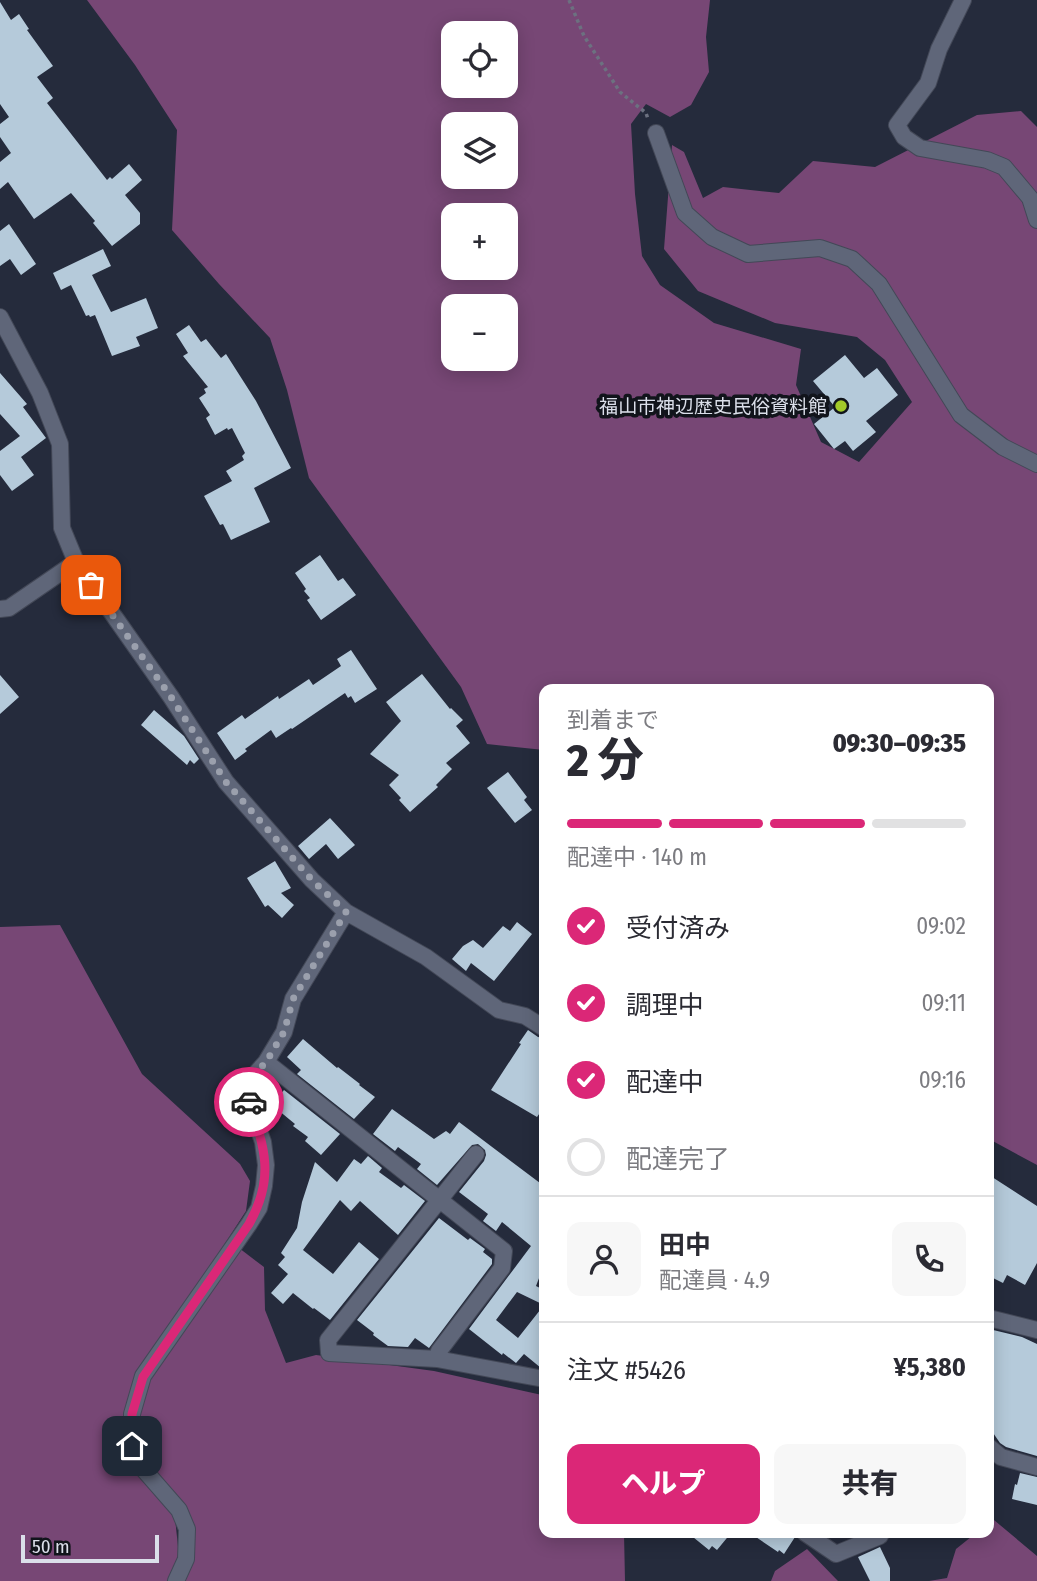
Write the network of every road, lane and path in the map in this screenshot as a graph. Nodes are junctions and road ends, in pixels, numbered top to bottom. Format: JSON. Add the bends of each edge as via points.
{"nodes":[{"id":1,"x":569,"y":0,"type":"edge"},
{"id":2,"x":963,"y":0,"type":"edge"},
{"id":3,"x":656,"y":133,"type":"joint"},
{"id":4,"x":1037,"y":220,"type":"edge"},
{"id":5,"x":0,"y":317,"type":"edge"},
{"id":6,"x":1037,"y":464,"type":"edge"},
{"id":7,"x":76,"y":562,"type":"junction"},
{"id":8,"x":0,"y":609,"type":"edge"},
{"id":9,"x":346,"y":912,"type":"junction"},
{"id":10,"x":539,"y":1025,"type":"edge"},
{"id":11,"x":266,"y":1062,"type":"junction"},
{"id":12,"x":476,"y":1154,"type":"dead end"},
{"id":13,"x":440,"y":1199,"type":"junction"},
{"id":14,"x":994,"y":1319,"type":"edge"},
{"id":15,"x":1037,"y":1330,"type":"edge"},
{"id":16,"x":437,"y":1359,"type":"junction"},
{"id":17,"x":539,"y":1378,"type":"edge"},
{"id":18,"x":994,"y":1451,"type":"edge"},
{"id":19,"x":1037,"y":1468,"type":"edge"},
{"id":20,"x":811,"y":1538,"type":"edge"},
{"id":21,"x":875,"y":1538,"type":"edge"},
{"id":22,"x":176,"y":1581,"type":"edge"}],
"edges":[{"from":1,"to":3,"type":"path","via":[[584,36],[620,92],[646,113]]},
{"from":2,"to":4,"type":"street","via":[[939,49],[929,83],[897,125],[904,137],[920,148],[1004,167],[1030,198]]},
{"from":3,"to":6,"type":"street","via":[[685,213],[712,237],[748,254],[820,248],[852,259],[879,284],[961,415],[1003,447]]},
{"from":5,"to":7,"type":"street","via":[[40,393],[60,444],[62,528]]},
{"from":7,"to":8,"type":"street","via":[[9,608]]},
{"from":7,"to":9,"type":"street","via":[[226,782]]},
{"from":9,"to":10,"type":"street","via":[[426,957],[499,1010]]},
{"from":9,"to":11,"type":"street","via":[[293,999],[284,1032]]},
{"from":11,"to":13,"type":"street"},
{"from":11,"to":22,"type":"street","via":[[248,1082],[246,1094],[266,1165],[258,1208],[143,1377],[132,1414],[132,1446],[145,1471],[179,1510],[187,1529],[186,1559]]},
{"from":12,"to":13,"type":"street"},
{"from":13,"to":16,"type":"street","via":[[504,1251],[502,1268]]},
{"from":13,"to":16,"type":"street","via":[[328,1339],[329,1353]]},
{"from":14,"to":15,"type":"street"},
{"from":16,"to":17,"type":"street"},
{"from":18,"to":19,"type":"street"},
{"from":20,"to":21,"type":"street","via":[[836,1555]]}]}
